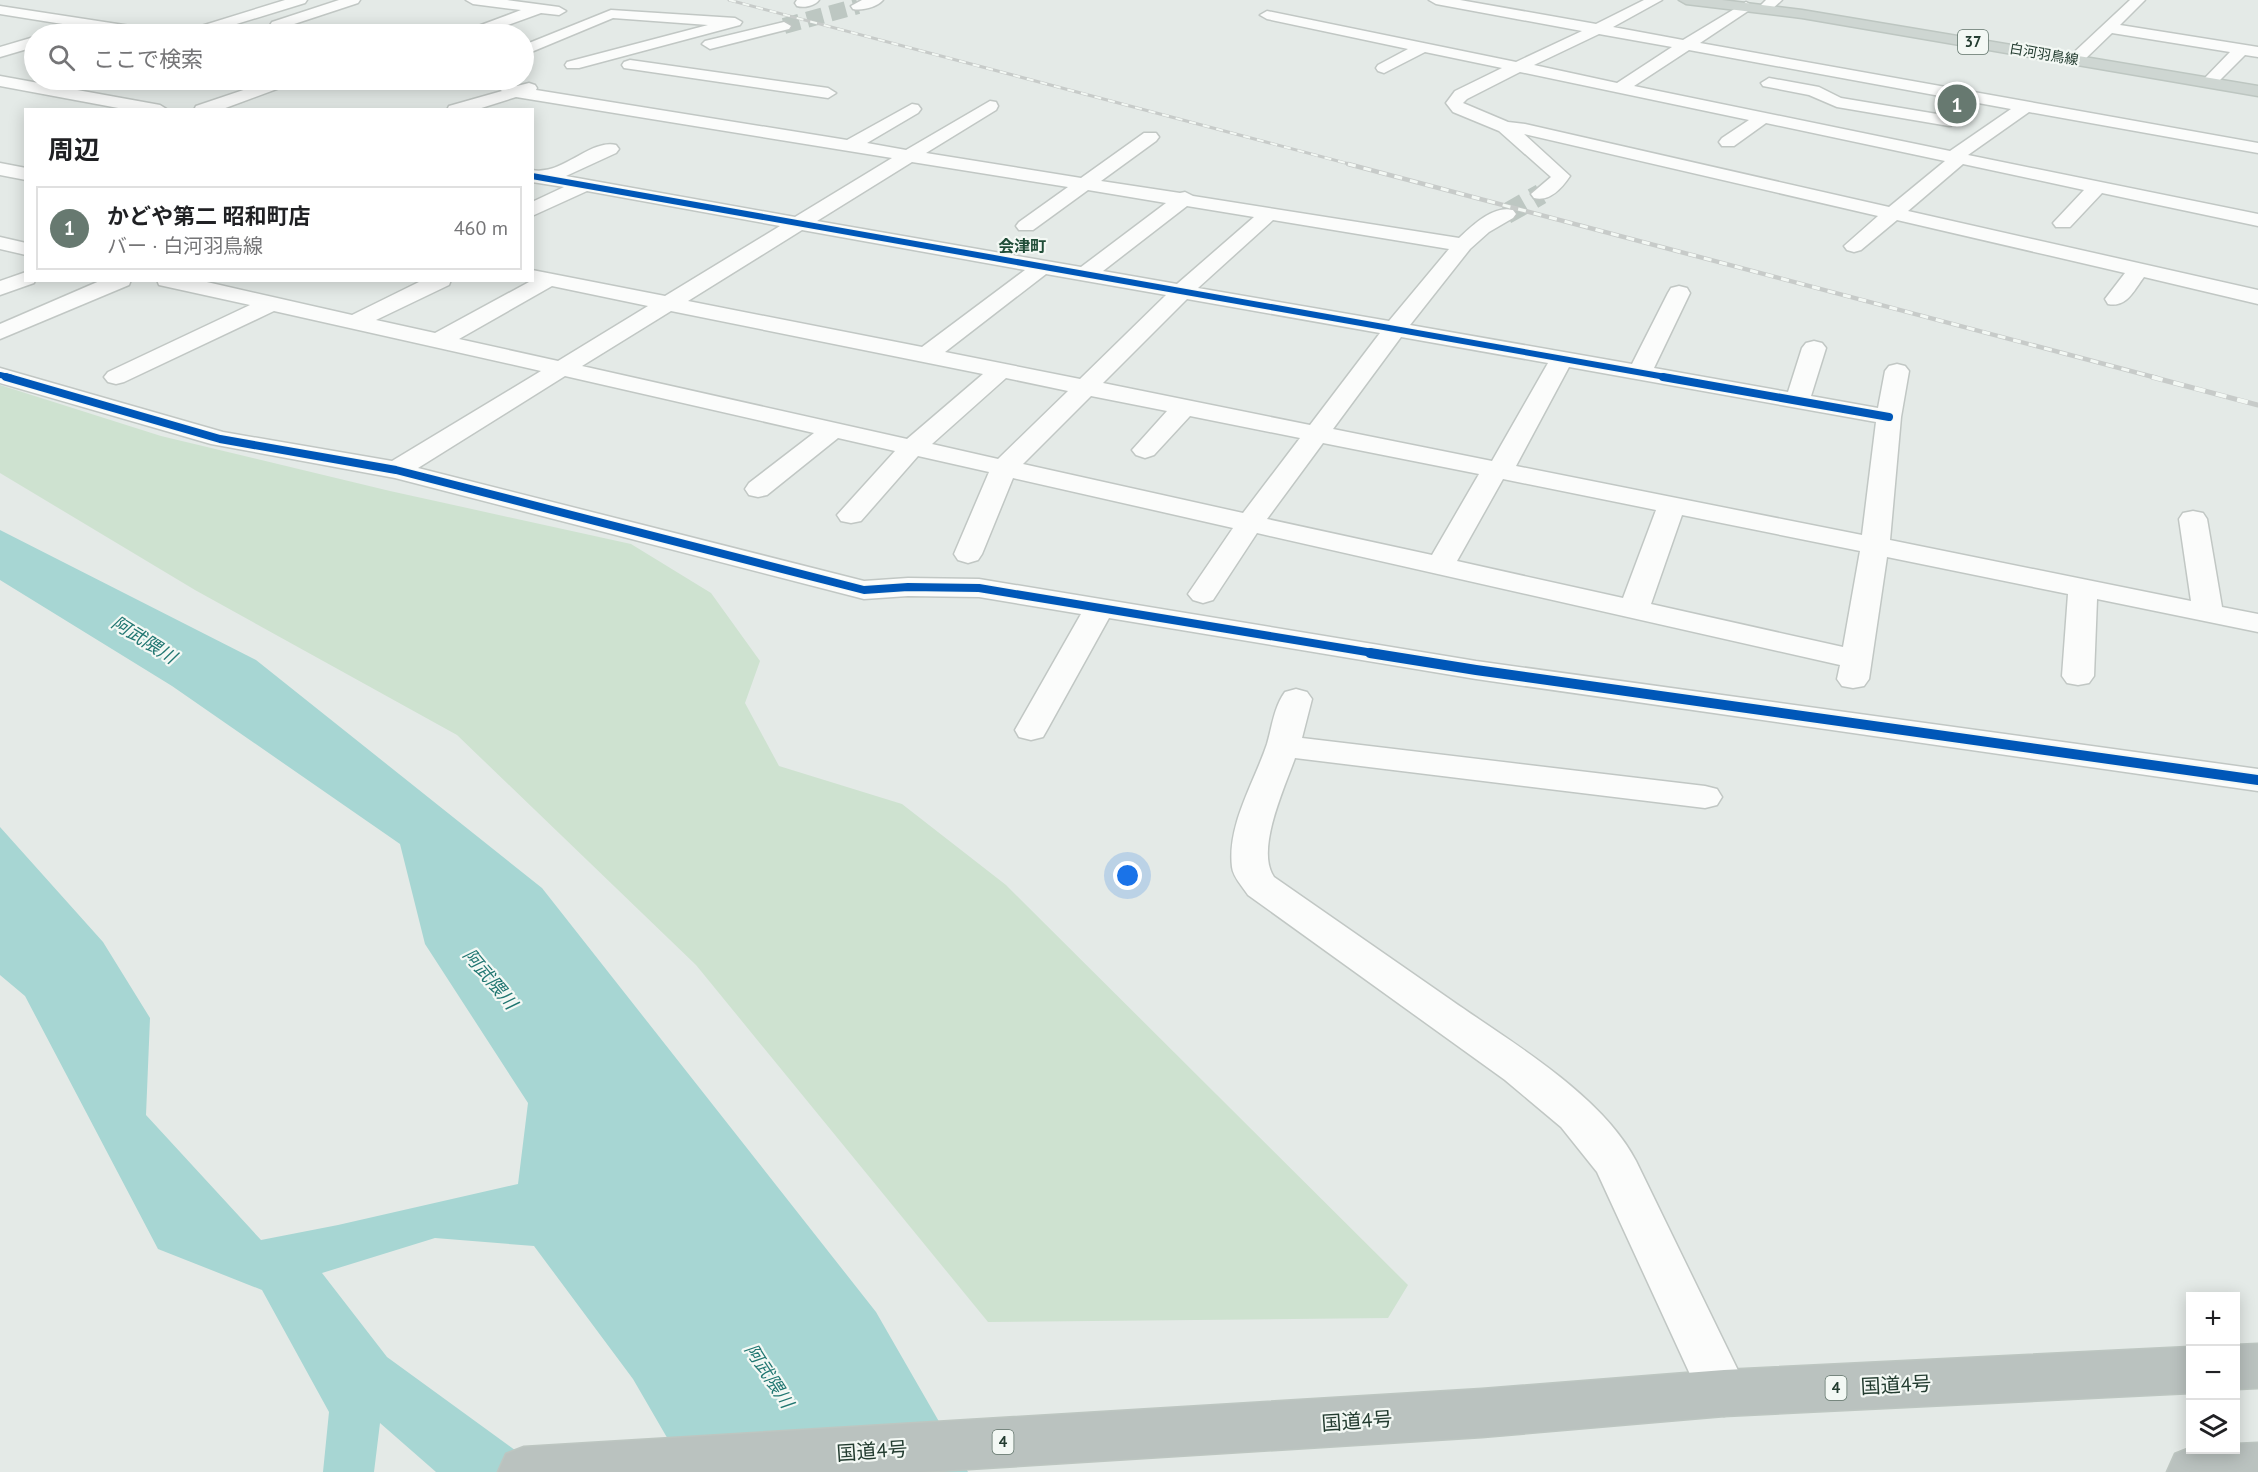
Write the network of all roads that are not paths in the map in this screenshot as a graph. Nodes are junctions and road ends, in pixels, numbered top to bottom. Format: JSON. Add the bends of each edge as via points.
{"nodes":[{"id":1,"x":300,"y":0,"type":"edge"},
{"id":2,"x":353,"y":0,"type":"edge"},
{"id":3,"x":473,"y":0,"type":"edge"},
{"id":4,"x":876,"y":0,"type":"edge"},
{"id":5,"x":1436,"y":0,"type":"edge"},
{"id":6,"x":1655,"y":0,"type":"edge"},
{"id":7,"x":1686,"y":0,"type":"edge"},
{"id":8,"x":2138,"y":0,"type":"edge"},
{"id":9,"x":1291,"y":3,"type":"dead end"},
{"id":10,"x":563,"y":4,"type":"edge"},
{"id":11,"x":1770,"y":4,"type":"edge"},
{"id":12,"x":595,"y":5,"type":"dead end"},
{"id":13,"x":858,"y":6,"type":"dead end"},
{"id":14,"x":1746,"y":6,"type":"junction"},
{"id":15,"x":541,"y":9,"type":"junction"},
{"id":16,"x":3,"y":12,"type":"edge"},
{"id":17,"x":611,"y":14,"type":"junction"},
{"id":18,"x":166,"y":22,"type":"dead end"},
{"id":19,"x":84,"y":24,"type":"edge"},
{"id":20,"x":159,"y":24,"type":"edge"},
{"id":21,"x":222,"y":24,"type":"edge"},
{"id":22,"x":280,"y":24,"type":"edge"},
{"id":23,"x":498,"y":24,"type":"edge"},
{"id":24,"x":784,"y":26,"type":"tunnel mouth"},
{"id":25,"x":2109,"y":28,"type":"junction"},
{"id":26,"x":1598,"y":30,"type":"junction"},
{"id":27,"x":570,"y":32,"type":"junction"},
{"id":28,"x":594,"y":35,"type":"dead end"},
{"id":29,"x":617,"y":39,"type":"dead end"},
{"id":30,"x":653,"y":44,"type":"junction"},
{"id":31,"x":24,"y":45,"type":"edge"},
{"id":32,"x":1686,"y":45,"type":"junction"},
{"id":33,"x":534,"y":46,"type":"edge"},
{"id":34,"x":1423,"y":47,"type":"junction"},
{"id":35,"x":2241,"y":50,"type":"junction"},
{"id":36,"x":0,"y":52,"type":"edge"},
{"id":37,"x":2258,"y":52,"type":"edge"},
{"id":38,"x":2076,"y":59,"type":"junction"},
{"id":39,"x":1662,"y":62,"type":"junction"},
{"id":40,"x":630,"y":64,"type":"junction"},
{"id":41,"x":1517,"y":67,"type":"junction"},
{"id":42,"x":1685,"y":67,"type":"dead end"},
{"id":43,"x":1384,"y":68,"type":"dead end"},
{"id":44,"x":566,"y":75,"type":"junction"},
{"id":45,"x":1851,"y":75,"type":"junction"},
{"id":46,"x":1755,"y":80,"type":"dead end"},
{"id":47,"x":0,"y":81,"type":"edge"},
{"id":48,"x":2209,"y":82,"type":"junction"},
{"id":49,"x":24,"y":85,"type":"edge"},
{"id":50,"x":534,"y":86,"type":"edge"},
{"id":51,"x":24,"y":87,"type":"edge"},
{"id":52,"x":1616,"y":87,"type":"junction"},
{"id":53,"x":49,"y":90,"type":"edge"},
{"id":54,"x":259,"y":90,"type":"edge"},
{"id":55,"x":512,"y":90,"type":"edge"},
{"id":56,"x":521,"y":90,"type":"edge"},
{"id":57,"x":2258,"y":91,"type":"edge"},
{"id":58,"x":515,"y":92,"type":"junction"},
{"id":59,"x":828,"y":93,"type":"dead end"},
{"id":60,"x":0,"y":94,"type":"edge"},
{"id":61,"x":1830,"y":98,"type":"junction"},
{"id":62,"x":1587,"y":100,"type":"dead end"},
{"id":63,"x":990,"y":106,"type":"dead end"},
{"id":64,"x":2026,"y":106,"type":"junction"},
{"id":65,"x":149,"y":108,"type":"edge"},
{"id":66,"x":208,"y":108,"type":"edge"},
{"id":67,"x":462,"y":108,"type":"edge"},
{"id":68,"x":912,"y":109,"type":"dead end"},
{"id":69,"x":1763,"y":118,"type":"junction"},
{"id":70,"x":1949,"y":121,"type":"dead end"},
{"id":71,"x":1803,"y":126,"type":"junction"},
{"id":72,"x":1505,"y":127,"type":"junction"},
{"id":73,"x":1149,"y":136,"type":"dead end"},
{"id":74,"x":1728,"y":142,"type":"dead end"},
{"id":75,"x":851,"y":145,"type":"junction"},
{"id":76,"x":2258,"y":148,"type":"edge"},
{"id":77,"x":610,"y":149,"type":"dead end"},
{"id":78,"x":910,"y":154,"type":"junction"},
{"id":79,"x":1956,"y":158,"type":"junction"},
{"id":80,"x":0,"y":169,"type":"edge"},
{"id":81,"x":24,"y":174,"type":"edge"},
{"id":82,"x":539,"y":178,"type":"edge"},
{"id":83,"x":1084,"y":183,"type":"junction"},
{"id":84,"x":585,"y":185,"type":"junction"},
{"id":85,"x":2097,"y":187,"type":"junction"},
{"id":86,"x":1542,"y":194,"type":"tunnel mouth"},
{"id":87,"x":1185,"y":198,"type":"junction"},
{"id":88,"x":534,"y":209,"type":"edge"},
{"id":89,"x":1893,"y":212,"type":"junction"},
{"id":90,"x":1270,"y":213,"type":"junction"},
{"id":91,"x":1506,"y":214,"type":"tunnel mouth"},
{"id":92,"x":2258,"y":220,"type":"edge"},
{"id":93,"x":798,"y":223,"type":"junction"},
{"id":94,"x":2063,"y":223,"type":"dead end"},
{"id":95,"x":1026,"y":226,"type":"dead end"},
{"id":96,"x":0,"y":243,"type":"edge"},
{"id":97,"x":1463,"y":244,"type":"junction"},
{"id":98,"x":1854,"y":246,"type":"dead end"},
{"id":99,"x":24,"y":249,"type":"edge"},
{"id":100,"x":1042,"y":266,"type":"junction"},
{"id":101,"x":2139,"y":269,"type":"junction"},
{"id":102,"x":1086,"y":274,"type":"junction"},
{"id":103,"x":541,"y":277,"type":"edge"},
{"id":104,"x":24,"y":279,"type":"edge"},
{"id":105,"x":117,"y":282,"type":"edge"},
{"id":106,"x":187,"y":282,"type":"edge"},
{"id":107,"x":437,"y":282,"type":"edge"},
{"id":108,"x":533,"y":282,"type":"edge"},
{"id":109,"x":217,"y":285,"type":"edge"},
{"id":110,"x":0,"y":289,"type":"edge"},
{"id":111,"x":1182,"y":291,"type":"junction"},
{"id":112,"x":1679,"y":293,"type":"dead end"},
{"id":113,"x":2258,"y":297,"type":"edge"},
{"id":114,"x":2115,"y":299,"type":"dead end"},
{"id":115,"x":667,"y":303,"type":"junction"},
{"id":116,"x":272,"y":304,"type":"junction"},
{"id":117,"x":355,"y":322,"type":"junction"},
{"id":118,"x":1395,"y":329,"type":"junction"},
{"id":119,"x":0,"y":332,"type":"edge"},
{"id":120,"x":438,"y":341,"type":"junction"},
{"id":121,"x":1814,"y":348,"type":"dead end"},
{"id":122,"x":927,"y":355,"type":"junction"},
{"id":123,"x":1562,"y":359,"type":"junction"},
{"id":124,"x":562,"y":369,"type":"junction"},
{"id":125,"x":1002,"y":370,"type":"junction"},
{"id":126,"x":1897,"y":371,"type":"dead end"},
{"id":127,"x":1640,"y":372,"type":"junction"},
{"id":128,"x":0,"y":375,"type":"edge"},
{"id":129,"x":116,"y":376,"type":"dead end"},
{"id":130,"x":1086,"y":387,"type":"junction"},
{"id":131,"x":1798,"y":400,"type":"junction"},
{"id":132,"x":1185,"y":407,"type":"junction"},
{"id":133,"x":1889,"y":417,"type":"junction"},
{"id":134,"x":833,"y":430,"type":"junction"},
{"id":135,"x":1318,"y":434,"type":"junction"},
{"id":136,"x":913,"y":447,"type":"junction"},
{"id":137,"x":1145,"y":450,"type":"dead end"},
{"id":138,"x":1004,"y":468,"type":"junction"},
{"id":139,"x":1497,"y":470,"type":"junction"},
{"id":140,"x":396,"y":471,"type":"junction"},
{"id":141,"x":758,"y":489,"type":"dead end"},
{"id":142,"x":1672,"y":505,"type":"junction"},
{"id":143,"x":851,"y":515,"type":"dead end"},
{"id":144,"x":2193,"y":519,"type":"dead end"},
{"id":145,"x":1250,"y":523,"type":"junction"},
{"id":146,"x":1875,"y":546,"type":"junction"},
{"id":147,"x":968,"y":554,"type":"dead end"},
{"id":148,"x":1440,"y":566,"type":"junction"},
{"id":149,"x":2083,"y":588,"type":"junction"},
{"id":150,"x":1203,"y":594,"type":"dead end"},
{"id":151,"x":1100,"y":607,"type":"junction"},
{"id":152,"x":1634,"y":609,"type":"junction"},
{"id":153,"x":2208,"y":613,"type":"junction"},
{"id":154,"x":2258,"y":623,"type":"edge"},
{"id":155,"x":2078,"y":676,"type":"dead end"},
{"id":156,"x":1296,"y":699,"type":"dead end"},
{"id":157,"x":1031,"y":730,"type":"dead end"},
{"id":158,"x":1283,"y":746,"type":"junction"},
{"id":159,"x":2258,"y":780,"type":"edge"},
{"id":160,"x":1705,"y":797,"type":"dead end"},
{"id":161,"x":2258,"y":1366,"type":"edge"},
{"id":162,"x":2240,"y":1367,"type":"edge"},
{"id":163,"x":2186,"y":1370,"type":"edge"},
{"id":164,"x":1724,"y":1393,"type":"junction"},
{"id":165,"x":2258,"y":1468,"type":"edge"},
{"id":166,"x":524,"y":1472,"type":"edge"},
{"id":167,"x":2193,"y":1472,"type":"edge"}],
"edges":[{"from":1,"to":21,"type":"street"},
{"from":2,"to":22,"type":"street"},
{"from":3,"to":15,"type":"street"},
{"from":4,"to":13,"type":"street"},
{"from":5,"to":26,"type":"street"},
{"from":6,"to":26,"type":"street"},
{"from":7,"to":14,"type":"main road","name":"白河羽鳥線","number":"37"},
{"from":8,"to":25,"type":"street"},
{"from":9,"to":34,"type":"street","via":[[1263,17]]},
{"from":10,"to":15,"type":"street"},
{"from":11,"to":14,"type":"main road","name":"白河羽鳥線","number":"37"},
{"from":11,"to":38,"type":"main road","name":"白河羽鳥線","number":"37"},
{"from":12,"to":17,"type":"street"},
{"from":14,"to":32,"type":"street"},
{"from":15,"to":23,"type":"street"},
{"from":16,"to":19,"type":"street"},
{"from":17,"to":27,"type":"street"},
{"from":17,"to":30,"type":"street","via":[[735,22]]},
{"from":18,"to":20,"type":"street"},
{"from":24,"to":40,"type":"street"},
{"from":25,"to":35,"type":"street"},
{"from":25,"to":38,"type":"street"},
{"from":26,"to":32,"type":"street"},
{"from":26,"to":41,"type":"street"},
{"from":27,"to":28,"type":"street"},
{"from":27,"to":33,"type":"street"},
{"from":29,"to":30,"type":"street"},
{"from":30,"to":44,"type":"street"},
{"from":31,"to":36,"type":"street"},
{"from":32,"to":39,"type":"street"},
{"from":32,"to":45,"type":"street"},
{"from":34,"to":41,"type":"street"},
{"from":34,"to":43,"type":"street"},
{"from":35,"to":37,"type":"street"},
{"from":35,"to":48,"type":"street"},
{"from":38,"to":48,"type":"main road","name":"白河羽鳥線","number":"37"},
{"from":39,"to":42,"type":"street"},
{"from":39,"to":52,"type":"street"},
{"from":40,"to":44,"type":"street"},
{"from":40,"to":59,"type":"street"},
{"from":41,"to":52,"type":"street"},
{"from":41,"to":72,"type":"street","via":[[1461,95],[1454,103]]},
{"from":44,"to":50,"type":"street"},
{"from":45,"to":61,"type":"street"},
{"from":45,"to":64,"type":"street"},
{"from":46,"to":61,"type":"street"},
{"from":47,"to":49,"type":"street"},
{"from":48,"to":57,"type":"main road","name":"白河羽鳥線","number":"37"},
{"from":51,"to":60,"type":"street"},
{"from":52,"to":62,"type":"street"},
{"from":52,"to":69,"type":"street"},
{"from":53,"to":65,"type":"street"},
{"from":54,"to":66,"type":"street"},
{"from":55,"to":58,"type":"street"},
{"from":56,"to":58,"type":"street"},
{"from":58,"to":67,"type":"street"},
{"from":58,"to":75,"type":"street"},
{"from":61,"to":70,"type":"street"},
{"from":61,"to":71,"type":"street"},
{"from":63,"to":78,"type":"street"},
{"from":64,"to":76,"type":"street"},
{"from":64,"to":79,"type":"street"},
{"from":68,"to":75,"type":"street"},
{"from":69,"to":71,"type":"street"},
{"from":69,"to":74,"type":"street"},
{"from":71,"to":79,"type":"street"},
{"from":72,"to":86,"type":"street","via":[[1561,176]]},
{"from":72,"to":89,"type":"street","via":[[1685,159]]},
{"from":73,"to":83,"type":"street"},
{"from":75,"to":78,"type":"street"},
{"from":77,"to":82,"type":"street"},
{"from":78,"to":83,"type":"street"},
{"from":78,"to":93,"type":"street"},
{"from":79,"to":85,"type":"street"},
{"from":79,"to":89,"type":"street"},
{"from":80,"to":81,"type":"street"},
{"from":82,"to":84,"type":"street"},
{"from":83,"to":87,"type":"street"},
{"from":83,"to":95,"type":"street"},
{"from":84,"to":88,"type":"street"},
{"from":84,"to":93,"type":"street"},
{"from":85,"to":92,"type":"street"},
{"from":85,"to":94,"type":"street"},
{"from":87,"to":90,"type":"street"},
{"from":87,"to":102,"type":"street"},
{"from":89,"to":98,"type":"street"},
{"from":89,"to":101,"type":"street"},
{"from":90,"to":97,"type":"street"},
{"from":90,"to":111,"type":"street"},
{"from":91,"to":97,"type":"street"},
{"from":93,"to":100,"type":"street"},
{"from":93,"to":115,"type":"street"},
{"from":96,"to":99,"type":"street"},
{"from":97,"to":118,"type":"street"},
{"from":100,"to":102,"type":"street"},
{"from":100,"to":122,"type":"street"},
{"from":101,"to":113,"type":"street"},
{"from":101,"to":114,"type":"street"},
{"from":102,"to":111,"type":"street"},
{"from":103,"to":115,"type":"street"},
{"from":104,"to":110,"type":"street"},
{"from":105,"to":119,"type":"street"},
{"from":106,"to":109,"type":"street"},
{"from":107,"to":117,"type":"street"},
{"from":108,"to":120,"type":"street"},
{"from":109,"to":116,"type":"street"},
{"from":111,"to":118,"type":"street"},
{"from":111,"to":130,"type":"street"},
{"from":112,"to":127,"type":"street"},
{"from":115,"to":122,"type":"street"},
{"from":115,"to":124,"type":"street"},
{"from":116,"to":117,"type":"street"},
{"from":116,"to":129,"type":"street"},
{"from":117,"to":120,"type":"street"},
{"from":118,"to":123,"type":"street"},
{"from":118,"to":135,"type":"street"},
{"from":120,"to":124,"type":"street"},
{"from":121,"to":131,"type":"street"},
{"from":122,"to":125,"type":"street"},
{"from":123,"to":127,"type":"street"},
{"from":123,"to":139,"type":"street"},
{"from":124,"to":134,"type":"street"},
{"from":124,"to":140,"type":"street"},
{"from":125,"to":130,"type":"street"},
{"from":125,"to":136,"type":"street"},
{"from":126,"to":133,"type":"street"},
{"from":127,"to":131,"type":"street"},
{"from":128,"to":140,"type":"street","via":[[220,439]]},
{"from":130,"to":132,"type":"street"},
{"from":130,"to":138,"type":"street"},
{"from":131,"to":133,"type":"street"},
{"from":132,"to":135,"type":"street"},
{"from":132,"to":137,"type":"street"},
{"from":133,"to":146,"type":"street"},
{"from":134,"to":136,"type":"street"},
{"from":134,"to":141,"type":"street"},
{"from":135,"to":139,"type":"street"},
{"from":135,"to":145,"type":"street"},
{"from":136,"to":138,"type":"street"},
{"from":136,"to":143,"type":"street"},
{"from":138,"to":145,"type":"street"},
{"from":138,"to":147,"type":"street"},
{"from":139,"to":142,"type":"street"},
{"from":139,"to":148,"type":"street"},
{"from":140,"to":151,"type":"street","via":[[864,590],[979,588]]},
{"from":142,"to":146,"type":"street"},
{"from":142,"to":152,"type":"street"},
{"from":144,"to":153,"type":"street"},
{"from":145,"to":148,"type":"street"},
{"from":145,"to":150,"type":"street"},
{"from":146,"to":149,"type":"street"},
{"from":146,"to":152,"type":"street","via":[[1854,669]]},
{"from":148,"to":152,"type":"street"},
{"from":149,"to":153,"type":"street"},
{"from":149,"to":155,"type":"street"},
{"from":151,"to":157,"type":"street"},
{"from":151,"to":159,"type":"street","via":[[1476,670]]},
{"from":153,"to":154,"type":"street"},
{"from":156,"to":158,"type":"street"},
{"from":158,"to":160,"type":"street"},
{"from":158,"to":164,"type":"street","via":[[1258,813],[1250,846],[1250,870],[1261,886],[1520,1069],[1576,1115],[1614,1161]]},
{"from":161,"to":162,"type":"highway"},
{"from":163,"to":164,"type":"highway","name":"国道4号","number":"4"},
{"from":164,"to":166,"type":"highway","name":"国道4号","number":"4","via":[[1482,1413]]},
{"from":165,"to":167,"type":"highway"}]}
